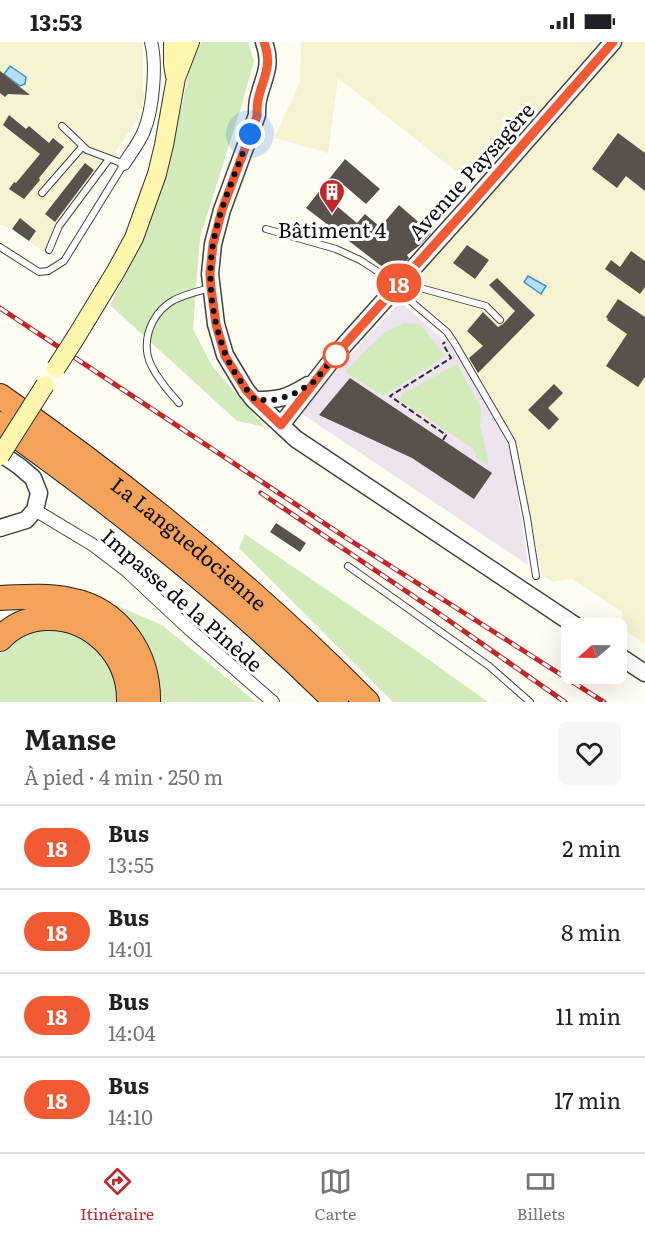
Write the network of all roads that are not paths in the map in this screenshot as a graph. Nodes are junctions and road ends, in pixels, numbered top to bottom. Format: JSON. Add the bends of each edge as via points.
{"nodes":[{"id":1,"x":151,"y":42,"type":"edge"},
{"id":2,"x":173,"y":42,"type":"edge"},
{"id":3,"x":190,"y":42,"type":"edge"},
{"id":4,"x":264,"y":42,"type":"edge"},
{"id":5,"x":273,"y":42,"type":"edge"},
{"id":6,"x":613,"y":42,"type":"edge"},
{"id":7,"x":176,"y":78,"type":"junction"},
{"id":8,"x":257,"y":116,"type":"junction"},
{"id":9,"x":62,"y":126,"type":"dead end"},
{"id":10,"x":83,"y":146,"type":"junction"},
{"id":11,"x":110,"y":159,"type":"junction"},
{"id":12,"x":124,"y":164,"type":"junction"},
{"id":13,"x":42,"y":194,"type":"dead end"},
{"id":14,"x":266,"y":229,"type":"dead end"},
{"id":15,"x":0,"y":247,"type":"edge"},
{"id":16,"x":49,"y":250,"type":"dead end"},
{"id":17,"x":400,"y":286,"type":"junction"},
{"id":18,"x":211,"y":288,"type":"junction"},
{"id":19,"x":500,"y":320,"type":"dead end"},
{"id":20,"x":314,"y":382,"type":"junction"},
{"id":21,"x":0,"y":396,"type":"edge"},
{"id":22,"x":255,"y":400,"type":"junction"},
{"id":23,"x":178,"y":403,"type":"dead end"},
{"id":24,"x":0,"y":424,"type":"edge"},
{"id":25,"x":281,"y":425,"type":"junction"},
{"id":26,"x":0,"y":455,"type":"edge"},
{"id":27,"x":35,"y":510,"type":"junction"},
{"id":28,"x":0,"y":528,"type":"edge"},
{"id":29,"x":348,"y":566,"type":"dead end"},
{"id":30,"x":536,"y":576,"type":"dead end"},
{"id":31,"x":0,"y":598,"type":"edge"},
{"id":32,"x":564,"y":618,"type":"edge"},
{"id":33,"x":0,"y":639,"type":"edge"},
{"id":34,"x":627,"y":661,"type":"edge"},
{"id":35,"x":645,"y":673,"type":"edge"},
{"id":36,"x":129,"y":702,"type":"edge"},
{"id":37,"x":148,"y":702,"type":"edge"},
{"id":38,"x":273,"y":702,"type":"edge"},
{"id":39,"x":336,"y":702,"type":"edge"},
{"id":40,"x":368,"y":702,"type":"edge"},
{"id":41,"x":530,"y":702,"type":"edge"}],
"edges":[{"from":1,"to":12,"type":"street","via":[[152,101],[144,131]]},
{"from":2,"to":7,"type":"main road"},
{"from":3,"to":7,"type":"main road"},
{"from":4,"to":8,"type":"street","via":[[268,62]]},
{"from":5,"to":8,"type":"street","via":[[278,61],[275,79],[267,104]]},
{"from":6,"to":17,"type":"street","name":"Avenue Paysagère"},
{"from":7,"to":26,"type":"main road","bridge":true,"via":[[165,145],[134,238]]},
{"from":8,"to":18,"type":"street","via":[[222,210],[213,244]]},
{"from":9,"to":10,"type":"lane"},
{"from":10,"to":11,"type":"lane"},
{"from":10,"to":13,"type":"lane"},
{"from":11,"to":12,"type":"lane"},
{"from":11,"to":16,"type":"lane","via":[[59,226]]},
{"from":12,"to":15,"type":"lane","via":[[64,261],[39,272]]},
{"from":14,"to":17,"type":"lane","via":[[336,249]]},
{"from":17,"to":19,"type":"lane","via":[[486,306]]},
{"from":17,"to":20,"type":"street","name":"Avenue Paysagère"},
{"from":17,"to":30,"type":"lane","via":[[407,298],[451,337],[512,442]]},
{"from":18,"to":22,"type":"street","via":[[225,356]]},
{"from":18,"to":23,"type":"lane","via":[[181,297],[163,308],[149,331],[147,352],[161,381]]},
{"from":20,"to":22,"type":"street","name":"Avenue Paysagère","via":[[292,395]]},
{"from":20,"to":25,"type":"street","name":"Avenue Paysagère"},
{"from":21,"to":40,"type":"highway","name":"La Languedocienne","via":[[183,535]]},
{"from":22,"to":25,"type":"street"},
{"from":24,"to":39,"type":"highway","name":"La Languedocienne","via":[[114,508],[209,586]]},
{"from":25,"to":32,"type":"street","via":[[296,439]]},
{"from":26,"to":27,"type":"street","via":[[33,478],[39,493]]},
{"from":27,"to":28,"type":"street","via":[[26,520]]},
{"from":27,"to":38,"type":"street","name":"Impasse de la Pinède","via":[[127,571]]},
{"from":29,"to":41,"type":"lane","via":[[489,666]]},
{"from":31,"to":37,"type":"highway","via":[[62,598],[102,613],[122,629],[137,650],[146,673]]},
{"from":33,"to":36,"type":"highway","via":[[13,628],[35,619],[76,622],[99,635],[116,654],[127,678]]},
{"from":34,"to":35,"type":"street"}]}
